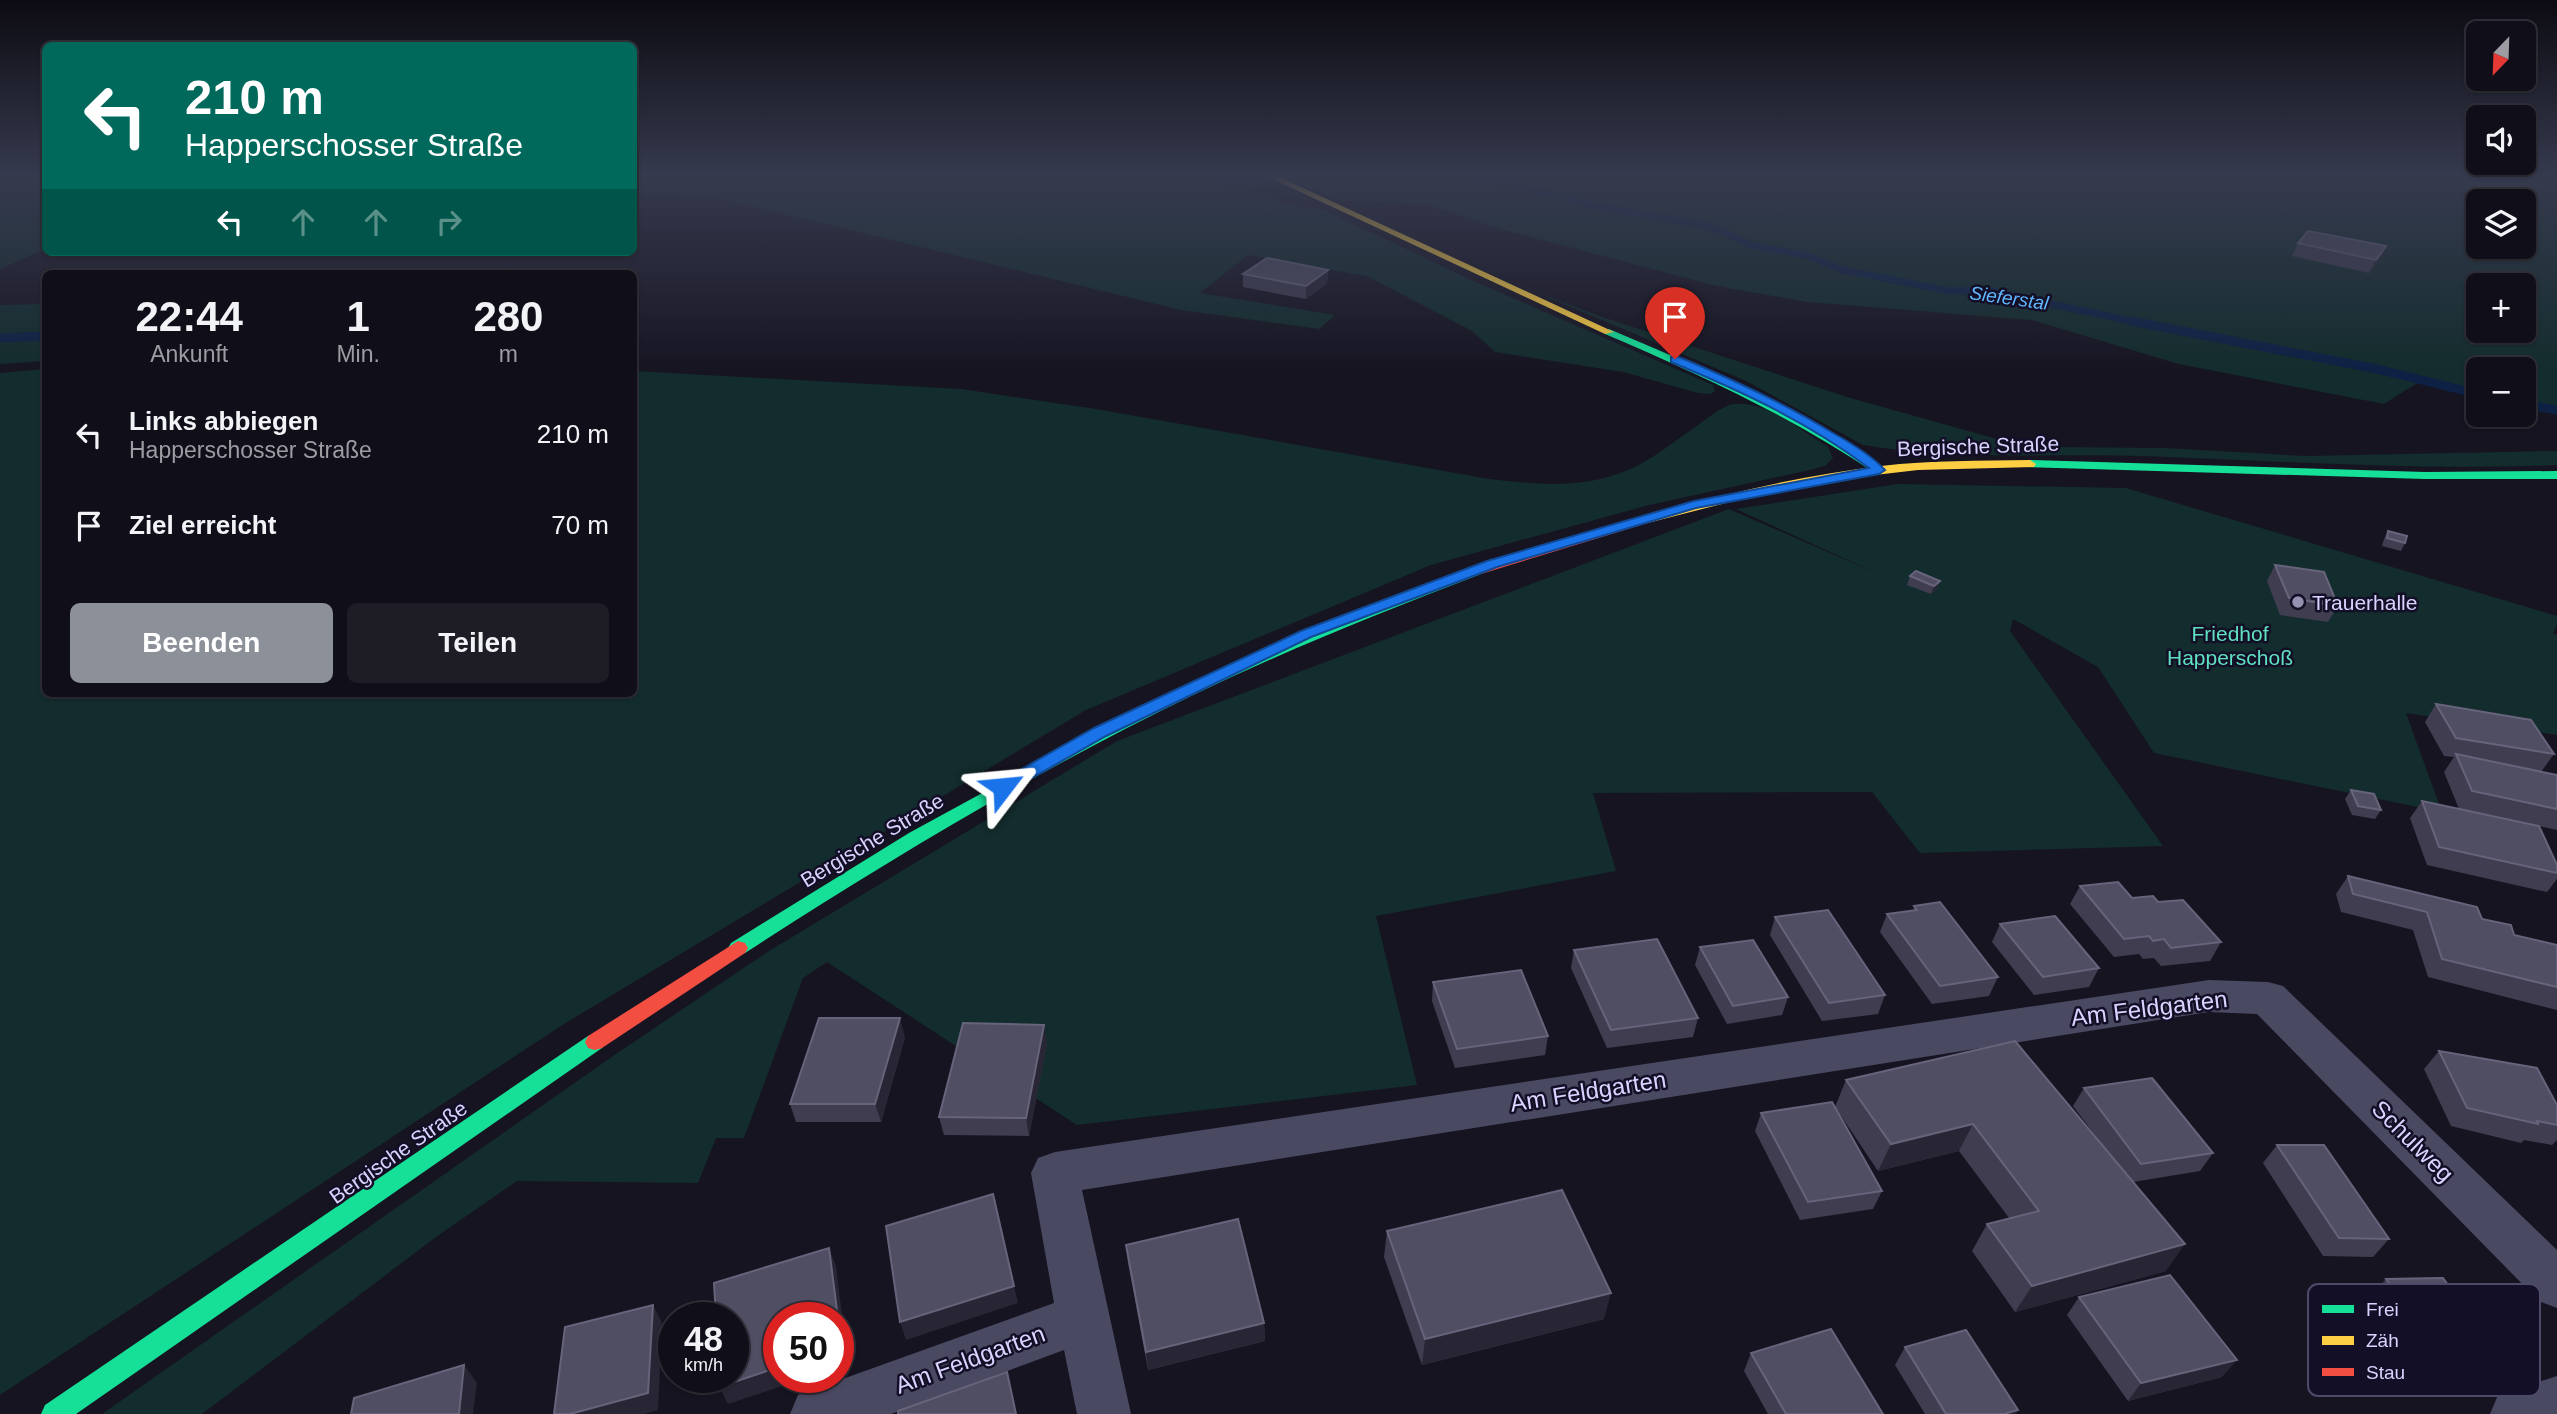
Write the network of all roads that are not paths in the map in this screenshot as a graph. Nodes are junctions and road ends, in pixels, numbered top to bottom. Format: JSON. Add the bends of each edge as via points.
{"nodes":[{"id":1,"x":1407,"y":241,"type":"edge"},
{"id":2,"x":1879,"y":470,"type":"junction"},
{"id":3,"x":2557,"y":475,"type":"edge"},
{"id":4,"x":2268,"y":998,"type":"joint"},
{"id":5,"x":2557,"y":1284,"type":"edge"},
{"id":6,"x":1083,"y":1318,"type":"junction"},
{"id":7,"x":2557,"y":1403,"type":"edge"},
{"id":8,"x":54,"y":1414,"type":"edge"},
{"id":9,"x":817,"y":1414,"type":"edge"},
{"id":10,"x":1104,"y":1414,"type":"edge"},
{"id":11,"x":2516,"y":1414,"type":"edge"}],
"edges":[{"from":1,"to":2,"type":"main road","via":[[1745,389],[1799,417]]},
{"from":2,"to":3,"type":"main road","name":"Bergische Straße","via":[[2120,463],[2368,474]]},
{"from":2,"to":8,"type":"main road","name":"Bergische Straße","via":[[1694,505],[1492,564],[1306,634],[1100,732],[882,855],[600,1038]]},
{"from":4,"to":5,"type":"street","name":"Schulweg"},
{"from":4,"to":6,"type":"street","name":"Am Feldgarten","via":[[2209,996],[1055,1172]]},
{"from":6,"to":9,"type":"street","name":"Am Feldgarten"},
{"from":6,"to":10,"type":"street","name":"Am Feldgarten"},
{"from":7,"to":11,"type":"street"}]}
